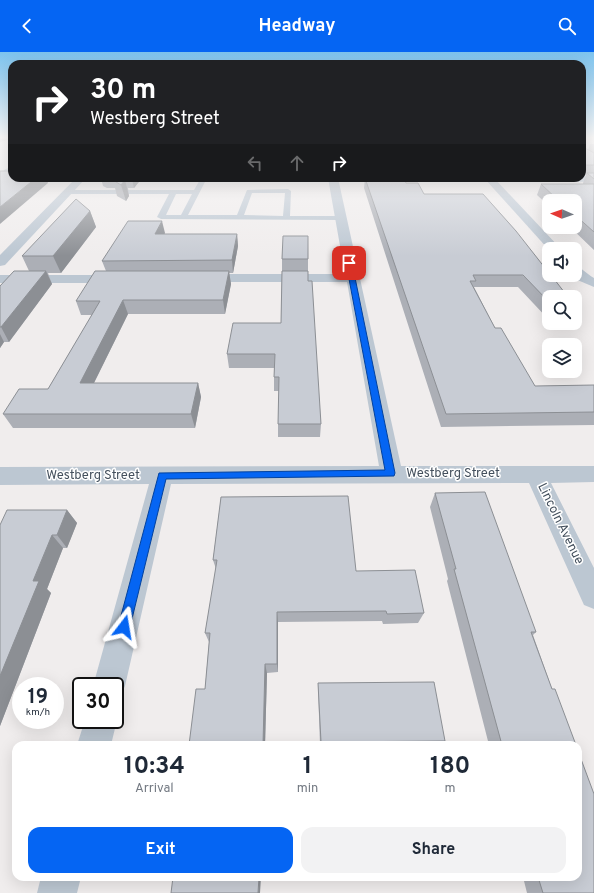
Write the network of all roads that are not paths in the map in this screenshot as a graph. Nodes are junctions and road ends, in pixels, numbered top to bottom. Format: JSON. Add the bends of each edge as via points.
{"nodes":[{"id":1,"x":77,"y":182,"type":"edge"},
{"id":2,"x":202,"y":182,"type":"edge"},
{"id":3,"x":334,"y":182,"type":"edge"},
{"id":4,"x":493,"y":182,"type":"edge"},
{"id":5,"x":174,"y":191,"type":"junction"},
{"id":6,"x":67,"y":192,"type":"junction"},
{"id":7,"x":196,"y":192,"type":"junction"},
{"id":8,"x":184,"y":217,"type":"junction"},
{"id":9,"x":240,"y":218,"type":"junction"},
{"id":10,"x":286,"y":218,"type":"junction"},
{"id":11,"x":340,"y":218,"type":"junction"},
{"id":12,"x":548,"y":242,"type":"edge"},
{"id":13,"x":0,"y":262,"type":"edge"},
{"id":14,"x":582,"y":277,"type":"edge"},
{"id":15,"x":191,"y":278,"type":"edge"},
{"id":16,"x":352,"y":278,"type":"junction"},
{"id":17,"x":0,"y":279,"type":"edge"},
{"id":18,"x":136,"y":279,"type":"edge"},
{"id":19,"x":594,"y":283,"type":"edge"},
{"id":20,"x":391,"y":473,"type":"junction"},
{"id":21,"x":536,"y":474,"type":"junction"},
{"id":22,"x":594,"y":474,"type":"edge"},
{"id":23,"x":0,"y":476,"type":"edge"},
{"id":24,"x":162,"y":476,"type":"junction"},
{"id":25,"x":594,"y":596,"type":"edge"},
{"id":26,"x":111,"y":677,"type":"edge"},
{"id":27,"x":98,"y":729,"type":"edge"},
{"id":28,"x":95,"y":741,"type":"edge"},
{"id":29,"x":60,"y":881,"type":"edge"},
{"id":30,"x":57,"y":893,"type":"edge"}],
"edges":[{"from":1,"to":6,"type":"street"},
{"from":2,"to":7,"type":"lane"},
{"from":3,"to":11,"type":"street"},
{"from":4,"to":12,"type":"street"},
{"from":5,"to":6,"type":"lane"},
{"from":5,"to":7,"type":"lane"},
{"from":5,"to":8,"type":"lane","via":[[161,217]]},
{"from":6,"to":13,"type":"street"},
{"from":7,"to":8,"type":"lane"},
{"from":8,"to":9,"type":"lane"},
{"from":9,"to":10,"type":"lane"},
{"from":9,"to":10,"type":"lane","via":[[250,191],[288,191]]},
{"from":10,"to":11,"type":"lane"},
{"from":11,"to":16,"type":"street"},
{"from":14,"to":19,"type":"street"},
{"from":15,"to":16,"type":"street"},
{"from":16,"to":20,"type":"street"},
{"from":17,"to":18,"type":"street"},
{"from":20,"to":21,"type":"street","name":"Westberg Street"},
{"from":20,"to":24,"type":"street","name":"Westberg Street"},
{"from":21,"to":22,"type":"street","name":"Westberg Street"},
{"from":21,"to":25,"type":"street","name":"Lincoln Avenue"},
{"from":23,"to":24,"type":"street","name":"Westberg Street"},
{"from":24,"to":26,"type":"street"},
{"from":27,"to":28,"type":"street"},
{"from":29,"to":30,"type":"street"}]}
